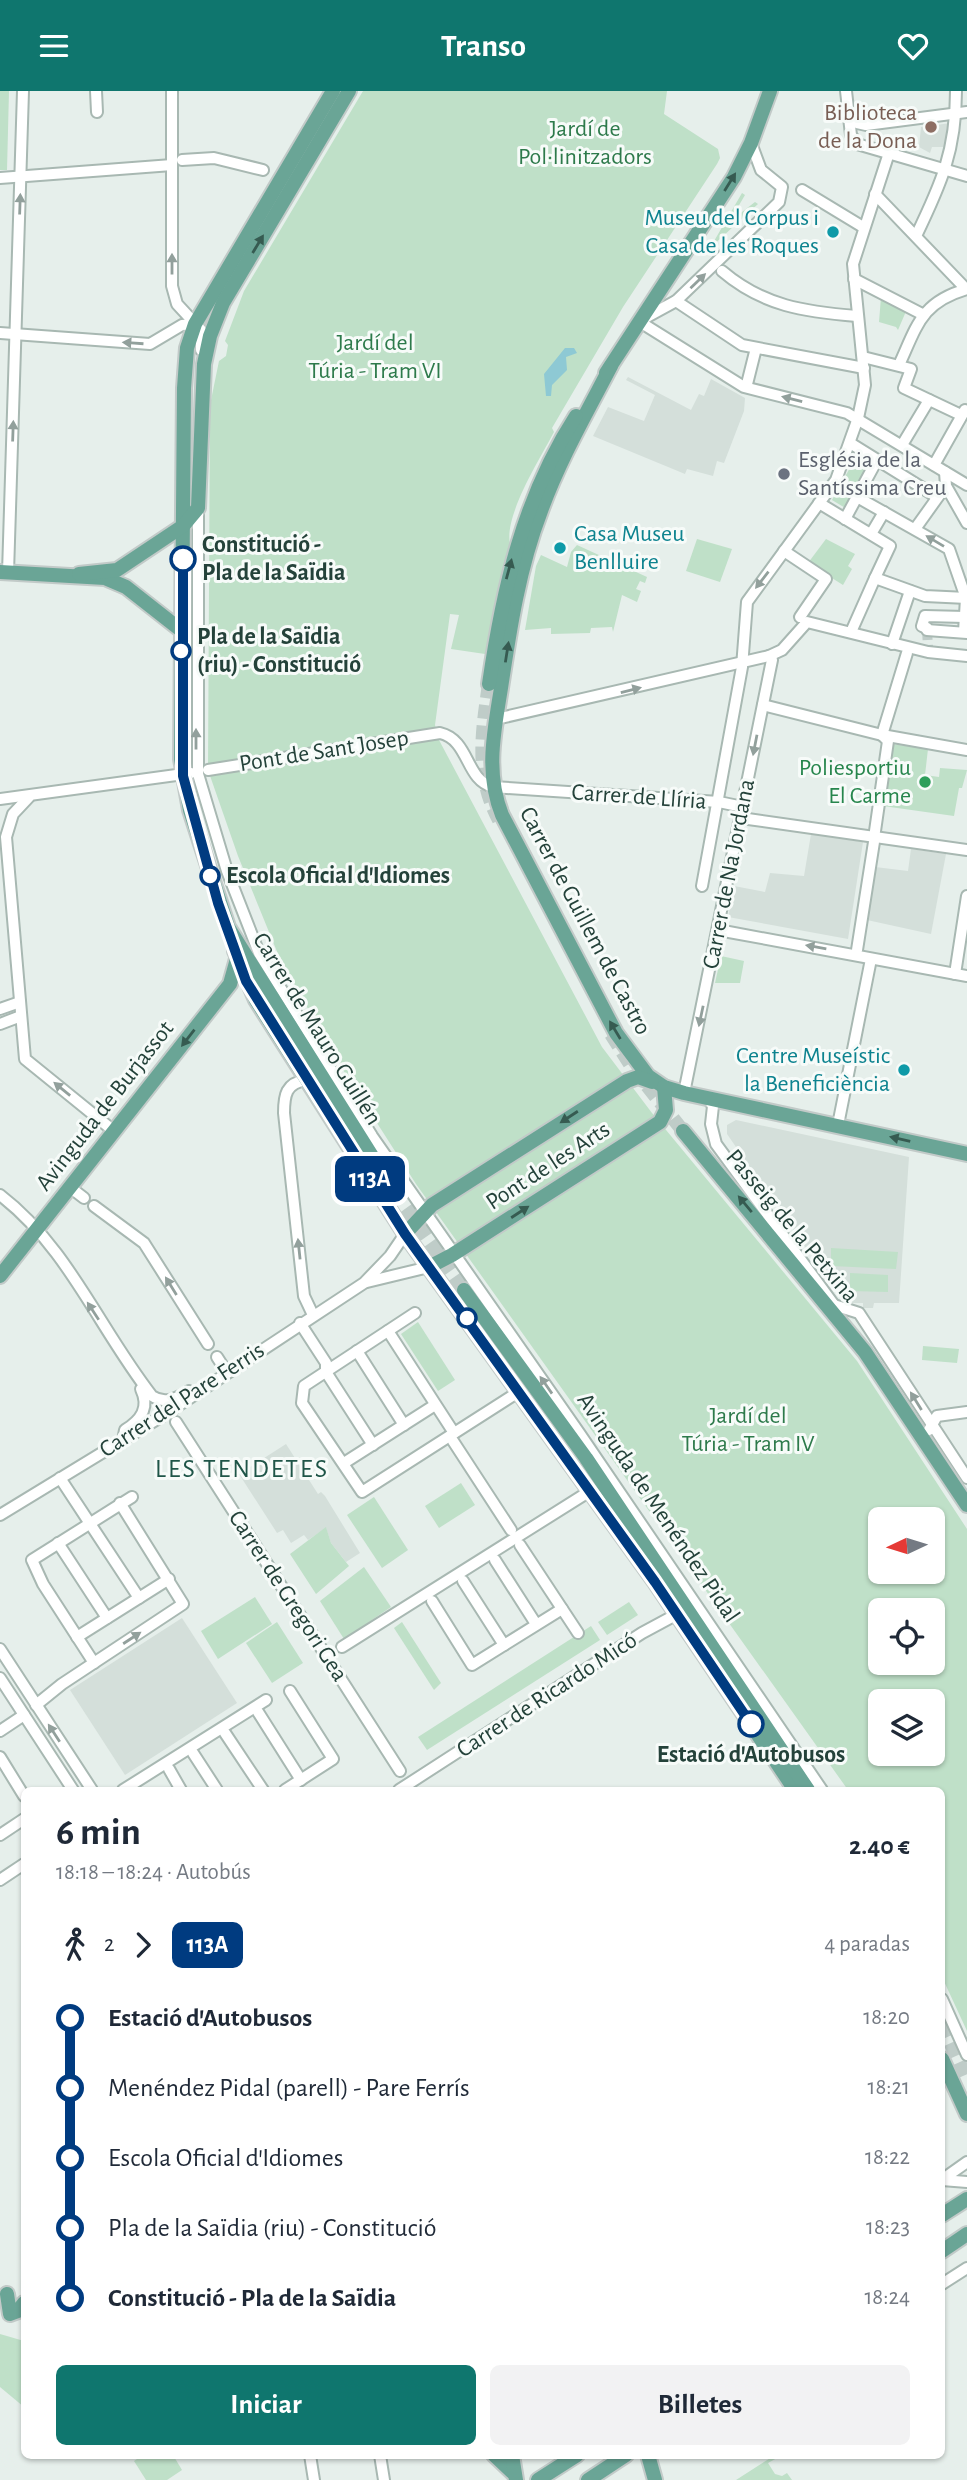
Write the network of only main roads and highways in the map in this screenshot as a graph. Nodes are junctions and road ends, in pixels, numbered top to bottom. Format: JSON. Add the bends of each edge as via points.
{"nodes":[{"id":1,"x":333,"y":91,"type":"edge"},
{"id":2,"x":349,"y":91,"type":"edge"},
{"id":3,"x":770,"y":91,"type":"edge"},
{"id":4,"x":611,"y":366,"type":"junction"},
{"id":5,"x":183,"y":526,"type":"junction"},
{"id":6,"x":4,"y":573,"type":"edge"},
{"id":7,"x":79,"y":574,"type":"junction"},
{"id":8,"x":181,"y":631,"type":"junction"},
{"id":9,"x":489,"y":684,"type":"tunnel mouth"},
{"id":10,"x":232,"y":936,"type":"junction"},
{"id":11,"x":237,"y":959,"type":"junction"},
{"id":12,"x":660,"y":1086,"type":"junction"},
{"id":13,"x":683,"y":1131,"type":"tunnel mouth"},
{"id":14,"x":967,"y":1154,"type":"edge"},
{"id":15,"x":394,"y":1191,"type":"tunnel mouth"},
{"id":16,"x":405,"y":1234,"type":"junction"},
{"id":17,"x":429,"y":1267,"type":"junction"},
{"id":18,"x":0,"y":1276,"type":"edge"},
{"id":19,"x":464,"y":1290,"type":"tunnel mouth"},
{"id":20,"x":525,"y":1387,"type":"junction"},
{"id":21,"x":967,"y":1505,"type":"edge"},
{"id":22,"x":655,"y":1582,"type":"junction"},
{"id":23,"x":687,"y":1609,"type":"junction"},
{"id":24,"x":793,"y":1787,"type":"edge"},
{"id":25,"x":806,"y":1787,"type":"edge"},
{"id":26,"x":945,"y":2066,"type":"edge"},
{"id":27,"x":967,"y":2115,"type":"edge"},
{"id":28,"x":967,"y":2199,"type":"edge"},
{"id":29,"x":945,"y":2213,"type":"edge"},
{"id":30,"x":967,"y":2234,"type":"edge"},
{"id":31,"x":945,"y":2249,"type":"edge"},
{"id":32,"x":4,"y":2293,"type":"edge"},
{"id":33,"x":21,"y":2300,"type":"edge"},
{"id":34,"x":11,"y":2314,"type":"edge"},
{"id":35,"x":498,"y":2459,"type":"edge"},
{"id":36,"x":571,"y":2459,"type":"edge"},
{"id":37,"x":620,"y":2459,"type":"edge"},
{"id":38,"x":650,"y":2460,"type":"edge"},
{"id":39,"x":514,"y":2476,"type":"edge"},
{"id":40,"x":538,"y":2480,"type":"edge"},
{"id":41,"x":588,"y":2480,"type":"edge"},
{"id":42,"x":655,"y":2480,"type":"edge"},
{"id":43,"x":667,"y":2480,"type":"edge"}],
"edges":[{"from":1,"to":5,"type":"main road","via":[[195,324],[185,365]]},
{"from":5,"to":2,"type":"main road","one_way":true,"via":[[198,508],[204,364],[210,336],[223,303]]},
{"from":4,"to":3,"type":"main road","one_way":true,"via":[[734,177]]},
{"from":9,"to":4,"type":"main road","one_way":true,"via":[[503,594],[527,512],[560,443]]},
{"from":12,"to":4,"type":"main road","name":"Carrer de Guillem de Castro","one_way":true,"via":[[616,1033],[502,815],[493,787],[496,719],[514,609],[533,531],[556,474]]},
{"from":5,"to":7,"type":"main road","via":[[117,570]]},
{"from":5,"to":8,"type":"main road"},
{"from":6,"to":7,"type":"main road"},
{"from":7,"to":8,"type":"main road","via":[[119,583]]},
{"from":8,"to":10,"type":"main road","via":[[183,776],[214,890]]},
{"from":10,"to":11,"type":"main road","name":"Carrer de Mauro Guillén"},
{"from":10,"to":15,"type":"main road","name":"Carrer de Mauro Guillén"},
{"from":11,"to":16,"type":"main road","name":"Carrer de Mauro Guillén","via":[[256,1000]]},
{"from":11,"to":18,"type":"main road","name":"Avinguda de Burjassot","one_way":true,"via":[[230,984]]},
{"from":14,"to":12,"type":"main road","one_way":true},
{"from":12,"to":16,"type":"main road","name":"Pont de les Arts","one_way":true,"via":[[638,1077],[627,1081],[427,1208]]},
{"from":17,"to":12,"type":"main road","name":"Pont de les Arts","one_way":true,"via":[[660,1122],[666,1110]]},
{"from":21,"to":13,"type":"main road","name":"Passeig de la Petxina","one_way":true,"via":[[865,1352]]},
{"from":16,"to":17,"type":"main road","name":"Avinguda de Menéndez Pidal"},
{"from":17,"to":20,"type":"main road","name":"Avinguda de Menéndez Pidal"},
{"from":19,"to":20,"type":"main road","name":"Avinguda de Menéndez Pidal"},
{"from":20,"to":22,"type":"main road","name":"Avinguda de Menéndez Pidal","via":[[590,1491]]},
{"from":20,"to":22,"type":"main road","name":"Avinguda de Menéndez Pidal","via":[[624,1527]]},
{"from":20,"to":23,"type":"main road","name":"Avinguda de Menéndez Pidal","via":[[586,1458]]},
{"from":22,"to":23,"type":"main road","name":"Avinguda de Menéndez Pidal"},
{"from":23,"to":24,"type":"main road","name":"Avinguda de Menéndez Pidal"},
{"from":23,"to":25,"type":"main road","name":"Avinguda de Menéndez Pidal"},
{"from":26,"to":27,"type":"main road"},
{"from":28,"to":29,"type":"main road"},
{"from":30,"to":31,"type":"main road"},
{"from":32,"to":33,"type":"main road"},
{"from":32,"to":34,"type":"main road"},
{"from":35,"to":39,"type":"main road"},
{"from":36,"to":40,"type":"main road"},
{"from":37,"to":41,"type":"main road"},
{"from":38,"to":42,"type":"main road"},
{"from":38,"to":43,"type":"main road"}]}
